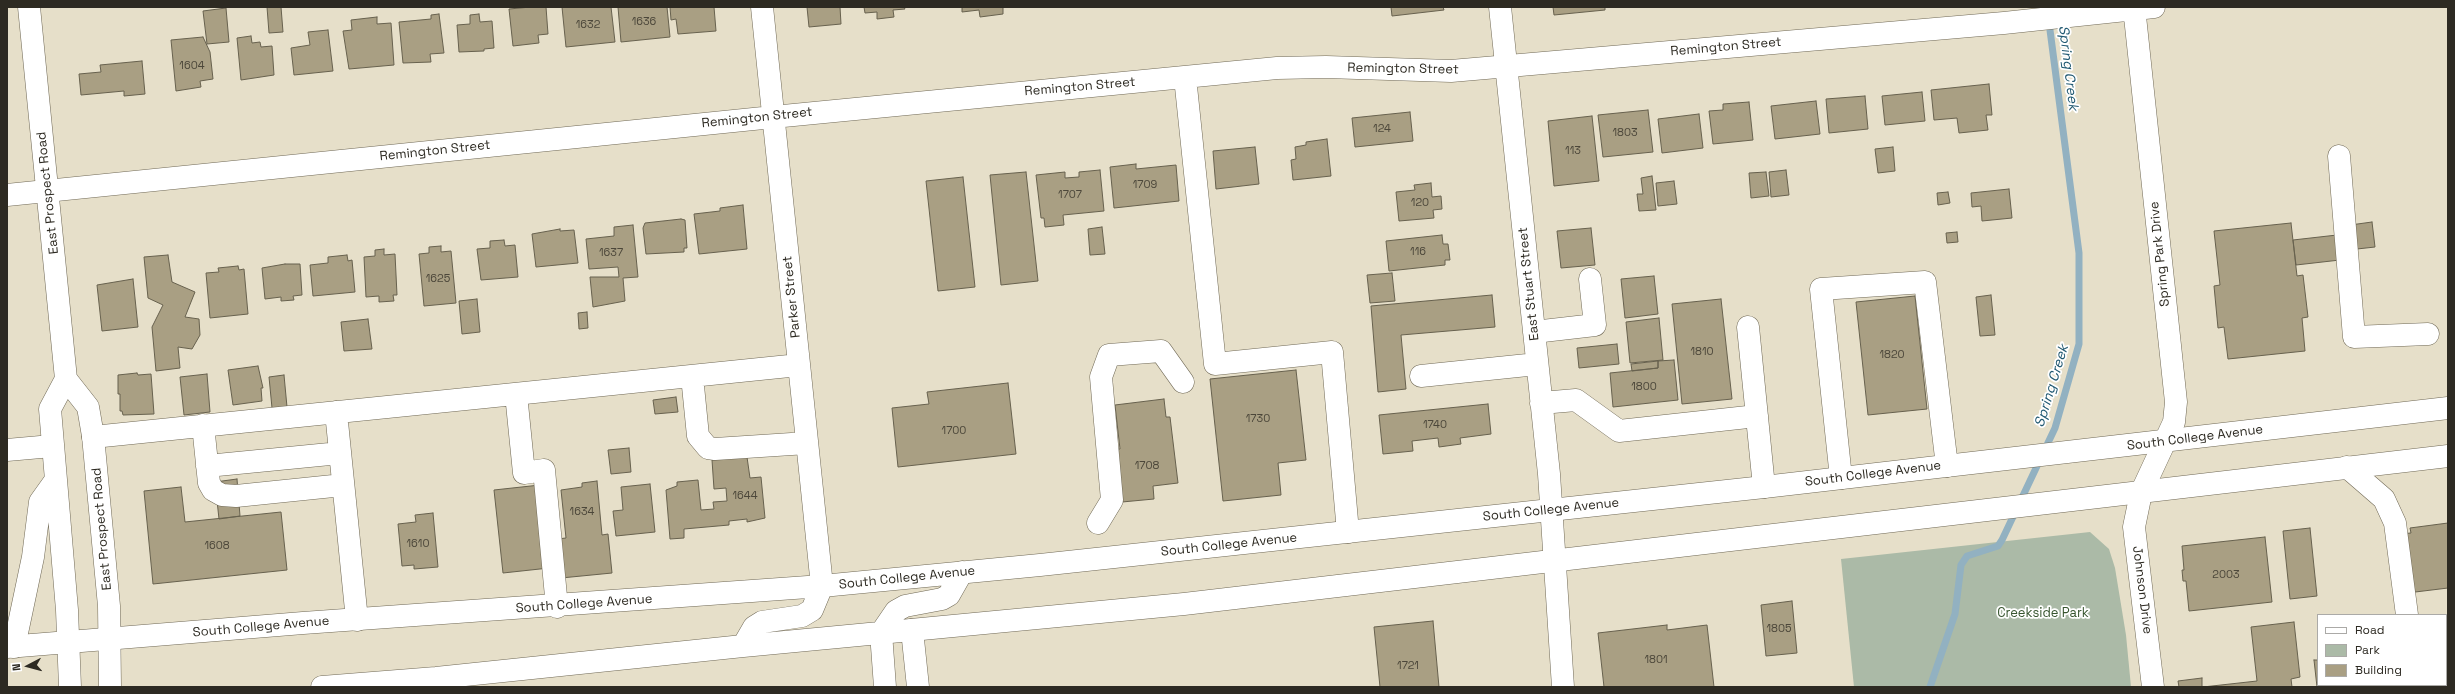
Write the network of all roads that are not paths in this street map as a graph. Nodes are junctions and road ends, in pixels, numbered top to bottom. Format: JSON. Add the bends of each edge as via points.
{"nodes":[{"id":1,"x":29,"y":7,"type":"edge"},
{"id":2,"x":762,"y":7,"type":"edge"},
{"id":3,"x":1500,"y":7,"type":"edge"},
{"id":4,"x":2141,"y":8,"type":"edge"},
{"id":5,"x":1506,"y":67,"type":"junction"},
{"id":6,"x":1185,"y":77,"type":"junction"},
{"id":7,"x":773,"y":117,"type":"junction"},
{"id":8,"x":2339,"y":156,"type":"dead end"},
{"id":9,"x":48,"y":191,"type":"junction"},
{"id":10,"x":7,"y":195,"type":"edge"},
{"id":11,"x":1590,"y":279,"type":"dead end"},
{"id":12,"x":1748,"y":327,"type":"dead end"},
{"id":13,"x":1534,"y":332,"type":"junction"},
{"id":14,"x":2428,"y":334,"type":"dead end"},
{"id":15,"x":1537,"y":364,"type":"junction"},
{"id":16,"x":799,"y":365,"type":"junction"},
{"id":17,"x":692,"y":376,"type":"junction"},
{"id":18,"x":1421,"y":376,"type":"dead end"},
{"id":19,"x":66,"y":379,"type":"junction"},
{"id":20,"x":1183,"y":382,"type":"dead end"},
{"id":21,"x":516,"y":394,"type":"junction"},
{"id":22,"x":1541,"y":403,"type":"junction"},
{"id":23,"x":2448,"y":408,"type":"edge"},
{"id":24,"x":336,"y":412,"type":"junction"},
{"id":25,"x":1757,"y":416,"type":"junction"},
{"id":26,"x":203,"y":425,"type":"junction"},
{"id":27,"x":93,"y":437,"type":"junction"},
{"id":28,"x":2166,"y":442,"type":"junction"},
{"id":29,"x":807,"y":443,"type":"junction"},
{"id":30,"x":52,"y":446,"type":"junction"},
{"id":31,"x":7,"y":450,"type":"edge"},
{"id":32,"x":340,"y":453,"type":"junction"},
{"id":33,"x":2448,"y":456,"type":"edge"},
{"id":34,"x":207,"y":466,"type":"junction"},
{"id":35,"x":1947,"y":466,"type":"junction"},
{"id":36,"x":2348,"y":467,"type":"junction"},
{"id":37,"x":1840,"y":478,"type":"junction"},
{"id":38,"x":55,"y":481,"type":"junction"},
{"id":39,"x":343,"y":485,"type":"junction"},
{"id":40,"x":1764,"y":487,"type":"junction"},
{"id":41,"x":2141,"y":493,"type":"junction"},
{"id":42,"x":1551,"y":510,"type":"junction"},
{"id":43,"x":1098,"y":523,"type":"dead end"},
{"id":44,"x":1348,"y":532,"type":"junction"},
{"id":45,"x":1554,"y":560,"type":"junction"},
{"id":46,"x":962,"y":572,"type":"junction"},
{"id":47,"x":822,"y":586,"type":"junction"},
{"id":48,"x":558,"y":606,"type":"junction"},
{"id":49,"x":2407,"y":614,"type":"edge"},
{"id":50,"x":357,"y":620,"type":"junction"},
{"id":51,"x":912,"y":630,"type":"junction"},
{"id":52,"x":881,"y":633,"type":"junction"},
{"id":53,"x":110,"y":638,"type":"junction"},
{"id":54,"x":68,"y":643,"type":"junction"},
{"id":55,"x":744,"y":646,"type":"junction"},
{"id":56,"x":10,"y":647,"type":"edge"},
{"id":57,"x":70,"y":687,"type":"edge"},
{"id":58,"x":110,"y":687,"type":"edge"},
{"id":59,"x":322,"y":687,"type":"edge"},
{"id":60,"x":886,"y":687,"type":"edge"},
{"id":61,"x":918,"y":687,"type":"edge"},
{"id":62,"x":1563,"y":687,"type":"edge"},
{"id":63,"x":2153,"y":687,"type":"edge"}],
"edges":[{"from":1,"to":9,"type":"main road","name":"East Prospect Road"},
{"from":2,"to":7,"type":"main road","name":"Parker Street"},
{"from":3,"to":5,"type":"main road","name":"East Stuart Street"},
{"from":4,"to":5,"type":"main road","name":"Remington Street","via":[[2004,23]]},
{"from":4,"to":28,"type":"main road","name":"Spring Park Drive","via":[[2176,402],[2174,422]]},
{"from":5,"to":6,"type":"main road","name":"Remington Street","via":[[1451,71],[1298,68]]},
{"from":5,"to":13,"type":"main road","name":"East Stuart Street"},
{"from":6,"to":7,"type":"main road","name":"Remington Street"},
{"from":6,"to":44,"type":"main road","via":[[1215,364],[1332,352]]},
{"from":7,"to":9,"type":"main road","name":"Remington Street"},
{"from":7,"to":16,"type":"main road","name":"Parker Street"},
{"from":8,"to":14,"type":"main road","via":[[2354,337]]},
{"from":9,"to":10,"type":"main road","name":"Remington Street"},
{"from":9,"to":19,"type":"main road","name":"East Prospect Road"},
{"from":11,"to":13,"type":"main road","via":[[1595,326]]},
{"from":12,"to":25,"type":"main road"},
{"from":13,"to":15,"type":"main road","name":"East Stuart Street"},
{"from":15,"to":18,"type":"main road"},
{"from":15,"to":22,"type":"main road","name":"East Stuart Street"},
{"from":16,"to":17,"type":"main road"},
{"from":16,"to":29,"type":"main road","name":"Parker Street"},
{"from":17,"to":21,"type":"main road"},
{"from":17,"to":29,"type":"main road","via":[[698,436],[708,448],[715,450]]},
{"from":19,"to":27,"type":"main road","name":"East Prospect Road","via":[[88,406]]},
{"from":19,"to":30,"type":"main road","via":[[50,409]]},
{"from":20,"to":43,"type":"main road","via":[[1161,351],[1109,355],[1101,377],[1112,500]]},
{"from":21,"to":24,"type":"main road"},
{"from":21,"to":48,"type":"main road","via":[[524,472],[544,470]]},
{"from":22,"to":25,"type":"main road","via":[[1576,400],[1619,431]]},
{"from":22,"to":42,"type":"main road","name":"East Stuart Street"},
{"from":23,"to":28,"type":"main road","name":"South College Avenue"},
{"from":24,"to":26,"type":"main road"},
{"from":24,"to":32,"type":"main road"},
{"from":25,"to":40,"type":"main road"},
{"from":26,"to":27,"type":"main road"},
{"from":26,"to":34,"type":"main road"},
{"from":27,"to":53,"type":"main road","name":"East Prospect Road"},
{"from":28,"to":35,"type":"main road","name":"South College Avenue"},
{"from":28,"to":41,"type":"main road","name":"Spring Park Drive"},
{"from":29,"to":47,"type":"main road","name":"Parker Street"},
{"from":30,"to":31,"type":"main road"},
{"from":30,"to":38,"type":"main road"},
{"from":32,"to":34,"type":"main road"},
{"from":32,"to":39,"type":"main road"},
{"from":33,"to":36,"type":"main road"},
{"from":34,"to":39,"type":"main road","via":[[213,490],[222,495],[236,496]]},
{"from":35,"to":37,"type":"main road","name":"South College Avenue"},
{"from":35,"to":37,"type":"main road","via":[[1926,282],[1821,289]]},
{"from":36,"to":41,"type":"main road"},
{"from":36,"to":49,"type":"main road","via":[[2384,499],[2395,523]]},
{"from":37,"to":40,"type":"main road","name":"South College Avenue"},
{"from":38,"to":54,"type":"main road"},
{"from":38,"to":56,"type":"main road","via":[[40,502],[32,557]]},
{"from":39,"to":50,"type":"main road"},
{"from":40,"to":42,"type":"main road","name":"South College Avenue"},
{"from":41,"to":45,"type":"main road"},
{"from":41,"to":63,"type":"main road","name":"Johnson Drive","via":[[2137,505],[2135,534]]},
{"from":42,"to":44,"type":"main road","name":"South College Avenue"},
{"from":42,"to":45,"type":"main road","name":"East Stuart Street"},
{"from":44,"to":46,"type":"main road","name":"South College Avenue"},
{"from":45,"to":51,"type":"main road","via":[[1184,604]]},
{"from":45,"to":62,"type":"main road","name":"East Stuart Street"},
{"from":46,"to":47,"type":"main road","name":"South College Avenue"},
{"from":46,"to":52,"type":"main road","via":[[950,595],[905,606],[896,611]]},
{"from":47,"to":48,"type":"main road","name":"South College Avenue"},
{"from":47,"to":55,"type":"main road","via":[[812,610],[802,616],[762,622],[754,627]]},
{"from":48,"to":50,"type":"main road","name":"South College Avenue"},
{"from":50,"to":53,"type":"main road","name":"South College Avenue"},
{"from":51,"to":52,"type":"main road"},
{"from":51,"to":61,"type":"main road"},
{"from":52,"to":55,"type":"main road"},
{"from":52,"to":60,"type":"main road"},
{"from":53,"to":54,"type":"main road","name":"South College Avenue"},
{"from":53,"to":58,"type":"main road","name":"East Prospect Road"},
{"from":54,"to":56,"type":"main road","name":"South College Avenue"},
{"from":54,"to":57,"type":"main road"},
{"from":55,"to":59,"type":"main road","via":[[436,678]]}]}
